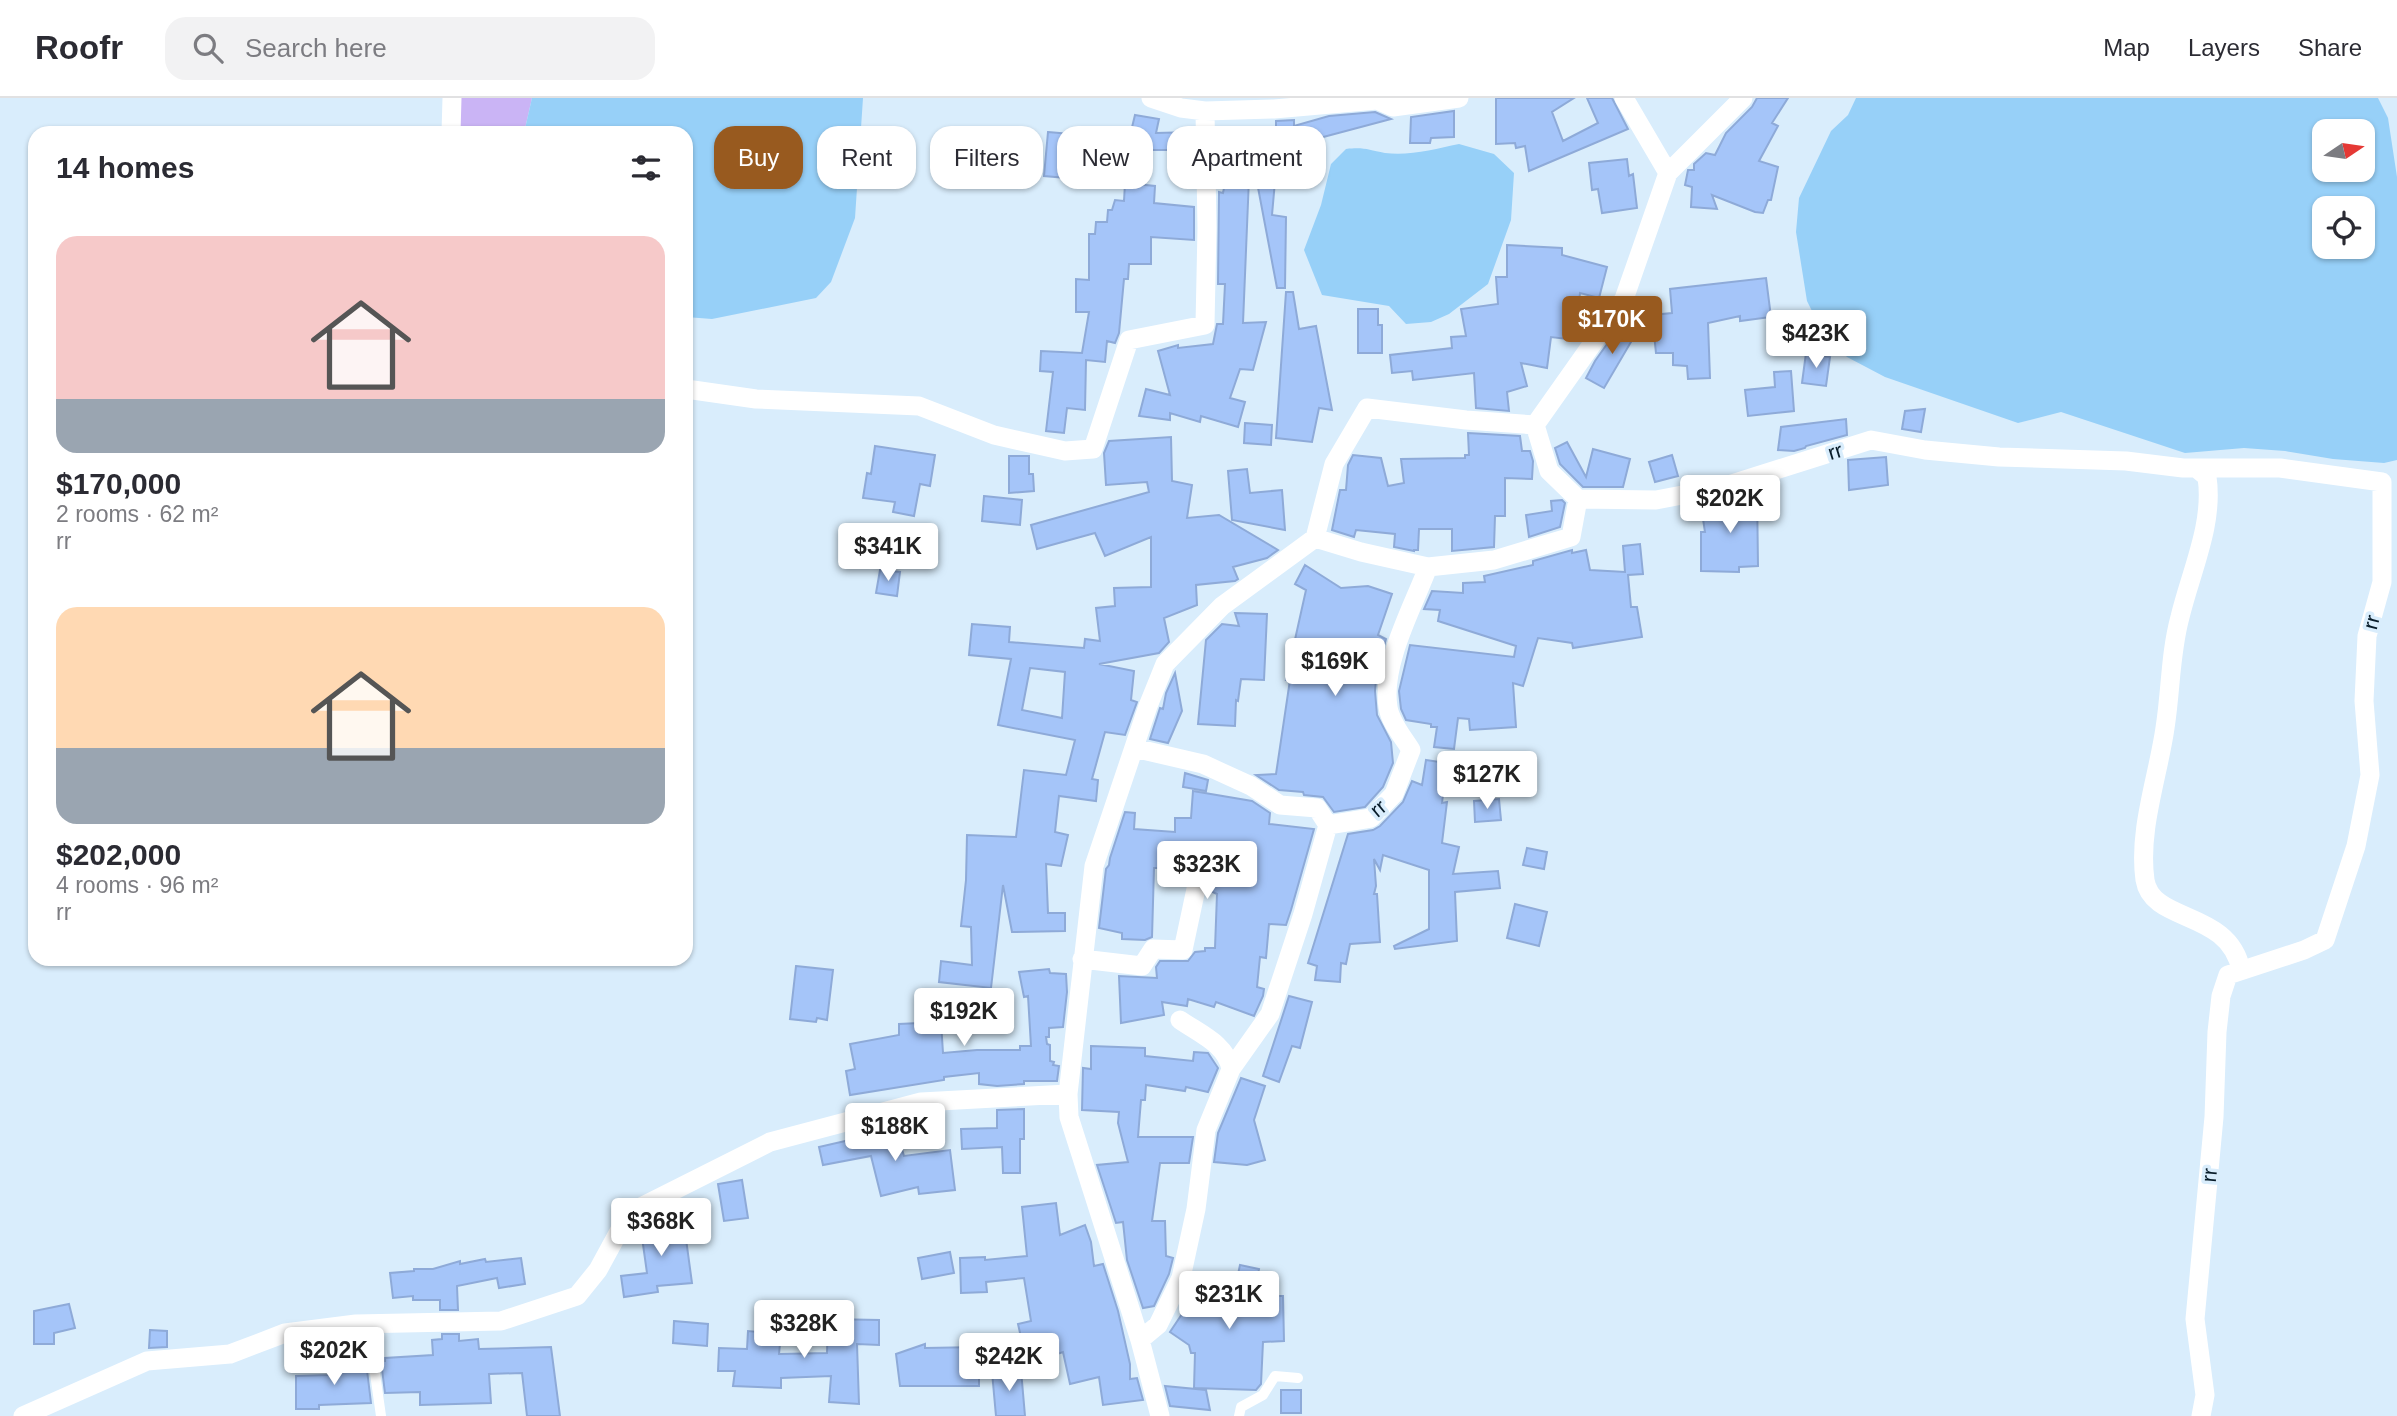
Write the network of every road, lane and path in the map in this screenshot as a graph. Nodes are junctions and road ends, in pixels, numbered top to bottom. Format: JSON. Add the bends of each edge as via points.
{"nodes":[{"id":1,"x":452,"y":98,"type":"edge"},
{"id":2,"x":1151,"y":98,"type":"edge"},
{"id":3,"x":1459,"y":98,"type":"edge"},
{"id":4,"x":1624,"y":98,"type":"edge"},
{"id":5,"x":1743,"y":98,"type":"edge"},
{"id":6,"x":1182,"y":103,"type":"edge"},
{"id":7,"x":1205,"y":111,"type":"junction"},
{"id":8,"x":451,"y":126,"type":"edge"},
{"id":9,"x":1668,"y":173,"type":"junction"},
{"id":10,"x":693,"y":390,"type":"edge"},
{"id":11,"x":1535,"y":425,"type":"junction"},
{"id":12,"x":2196,"y":468,"type":"junction"},
{"id":13,"x":1578,"y":499,"type":"junction"},
{"id":14,"x":1315,"y":538,"type":"junction"},
{"id":15,"x":1429,"y":567,"type":"junction"},
{"id":16,"x":1134,"y":748,"type":"junction"},
{"id":17,"x":1328,"y":825,"type":"junction"},
{"id":18,"x":1196,"y":888,"type":"dead end"},
{"id":19,"x":1082,"y":959,"type":"junction"},
{"id":20,"x":2241,"y":970,"type":"junction"},
{"id":21,"x":1180,"y":1020,"type":"dead end"},
{"id":22,"x":1231,"y":1069,"type":"junction"},
{"id":23,"x":1068,"y":1094,"type":"junction"},
{"id":24,"x":368,"y":1324,"type":"junction"},
{"id":25,"x":1140,"y":1340,"type":"junction"},
{"id":26,"x":1298,"y":1378,"type":"dead end"},
{"id":27,"x":23,"y":1416,"type":"edge"},
{"id":28,"x":381,"y":1416,"type":"edge"},
{"id":29,"x":1160,"y":1416,"type":"edge"},
{"id":30,"x":1239,"y":1416,"type":"edge"},
{"id":31,"x":2201,"y":1416,"type":"edge"}],
"edges":[{"from":1,"to":8,"type":"street"},
{"from":2,"to":6,"type":"street"},
{"from":3,"to":7,"type":"street","via":[[1393,107],[1377,100]]},
{"from":4,"to":9,"type":"street"},
{"from":5,"to":9,"type":"street"},
{"from":6,"to":7,"type":"street"},
{"from":7,"to":10,"type":"street","via":[[1205,325],[1129,340],[1093,449],[1065,451],[994,435],[919,406],[756,399]]},
{"from":9,"to":11,"type":"street","via":[[1624,299]]},
{"from":11,"to":13,"type":"street","via":[[1549,471]]},
{"from":11,"to":14,"type":"street","via":[[1367,408],[1334,464]]},
{"from":12,"to":13,"type":"street","name":"rr","via":[[1999,457],[1871,440],[1719,488],[1656,499]]},
{"from":12,"to":20,"type":"street","via":[[2207,477],[2208,520],[2174,639],[2146,836],[2146,882],[2155,900],[2220,932]]},
{"from":12,"to":20,"type":"street","name":"rr","via":[[2280,468],[2382,482],[2382,582],[2367,636],[2364,701],[2370,775],[2356,846],[2325,940]]},
{"from":13,"to":15,"type":"street","via":[[1571,537],[1494,560]]},
{"from":14,"to":15,"type":"street"},
{"from":14,"to":16,"type":"street","via":[[1222,606],[1165,664]]},
{"from":15,"to":17,"type":"street","name":"rr","via":[[1387,682],[1388,710],[1411,750],[1394,794],[1371,818]]},
{"from":16,"to":17,"type":"street","via":[[1203,764],[1280,805],[1317,808]]},
{"from":16,"to":19,"type":"street","via":[[1094,866]]},
{"from":17,"to":22,"type":"street","via":[[1270,1014]]},
{"from":18,"to":19,"type":"street","via":[[1183,950],[1153,948],[1142,966]]},
{"from":19,"to":23,"type":"street"},
{"from":20,"to":31,"type":"street","name":"rr","via":[[2228,975],[2217,1032],[2214,1117],[2195,1319],[2205,1395]]},
{"from":21,"to":22,"type":"street","via":[[1220,1048]]},
{"from":22,"to":25,"type":"street","via":[[1206,1130],[1181,1278],[1158,1325]]},
{"from":23,"to":24,"type":"street","via":[[921,1102],[770,1142],[629,1213],[598,1270],[577,1296],[502,1321]]},
{"from":23,"to":25,"type":"street","via":[[1069,1117]]},
{"from":24,"to":27,"type":"street","via":[[285,1333],[230,1354],[147,1361]]},
{"from":24,"to":28,"type":"lane"},
{"from":25,"to":29,"type":"street"},
{"from":26,"to":30,"type":"lane","via":[[1275,1376],[1263,1395],[1241,1407]]}]}
